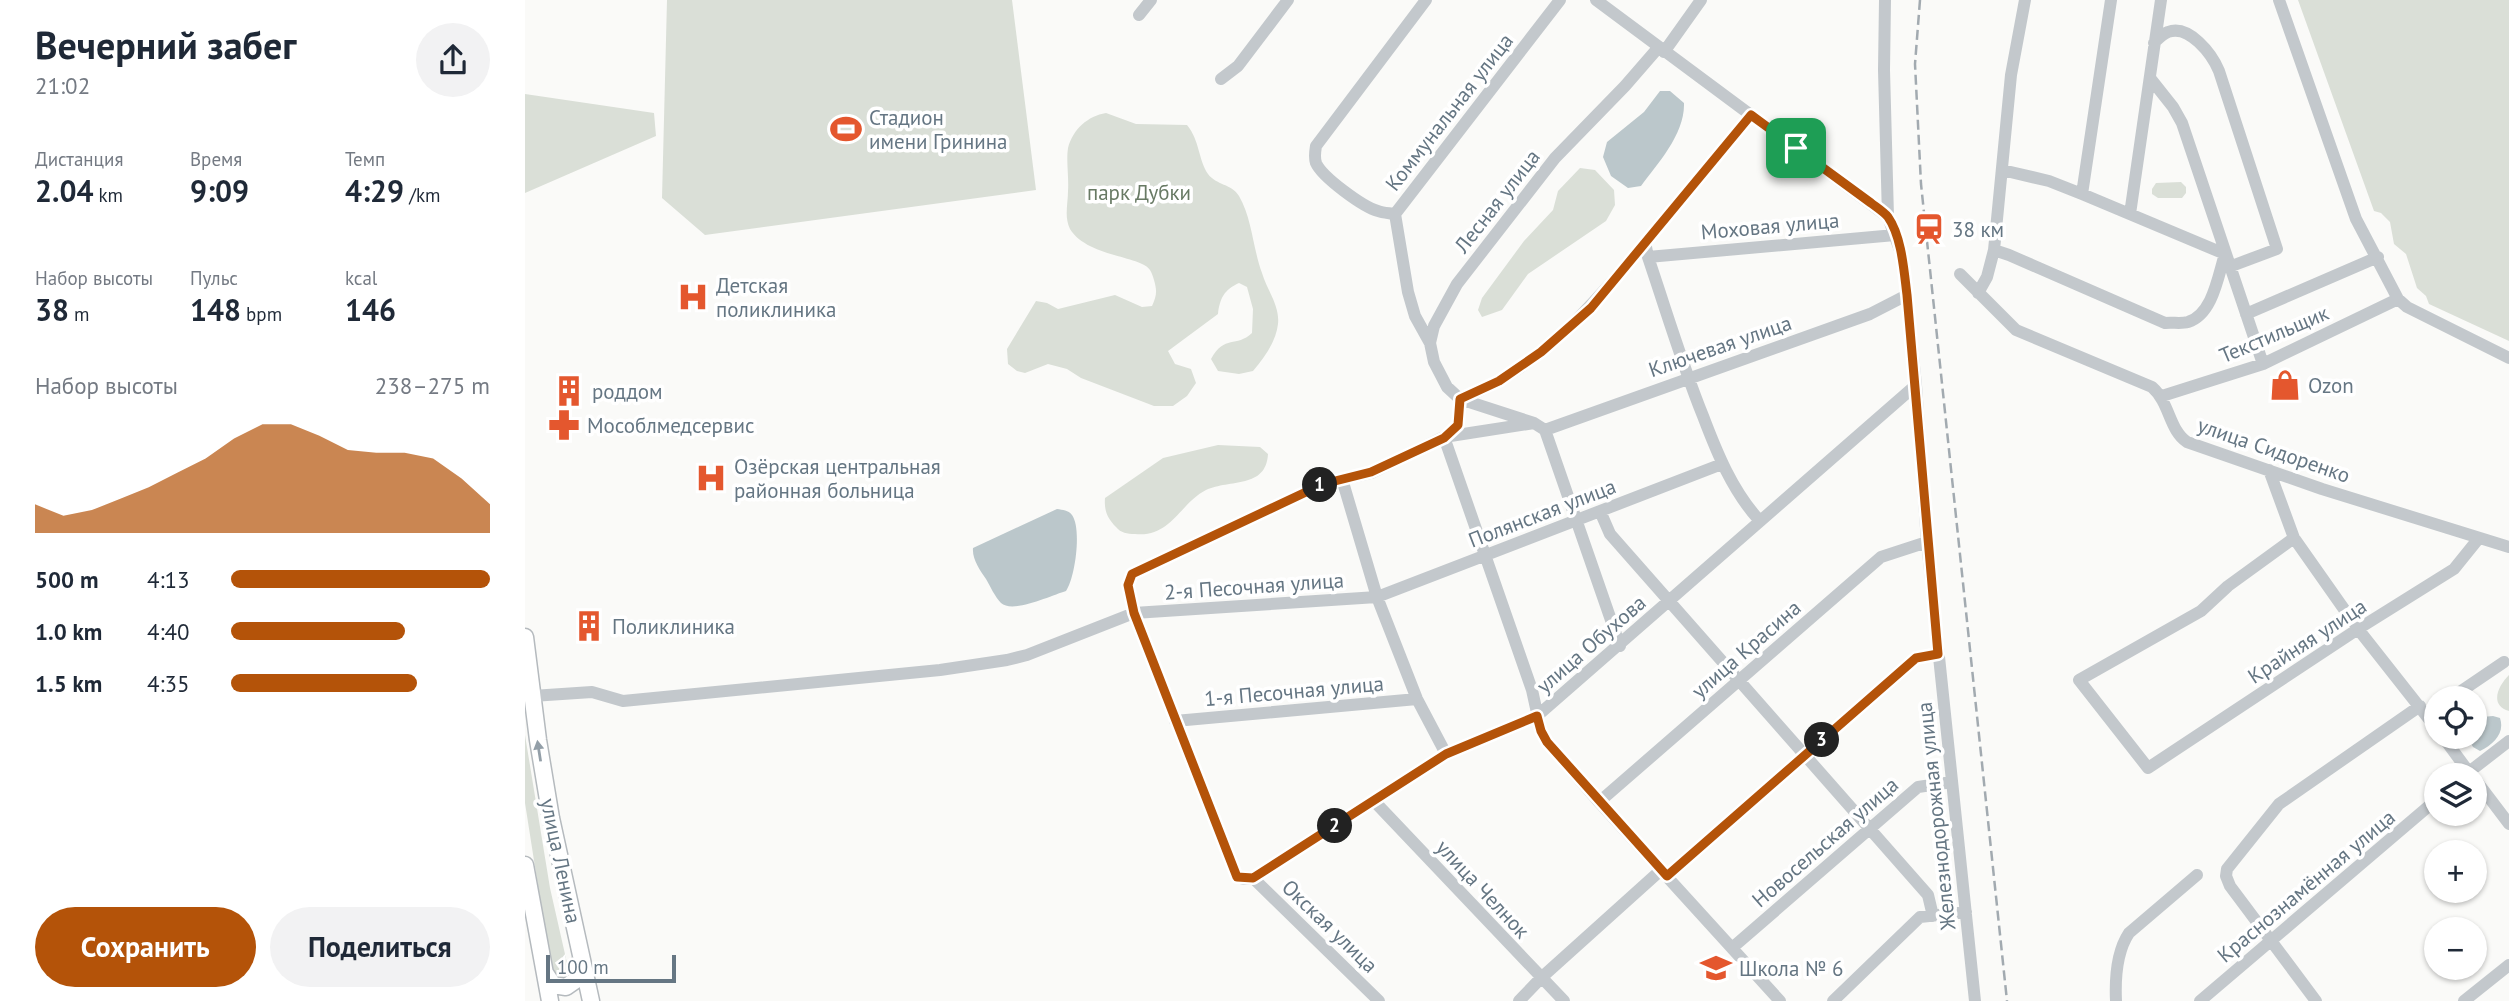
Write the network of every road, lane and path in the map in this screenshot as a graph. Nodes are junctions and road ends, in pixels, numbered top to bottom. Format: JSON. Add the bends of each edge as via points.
{"nodes":[{"id":1,"x":1151,"y":0,"type":"edge"},
{"id":2,"x":1288,"y":0,"type":"edge"},
{"id":3,"x":1426,"y":0,"type":"edge"},
{"id":4,"x":1560,"y":0,"type":"edge"},
{"id":5,"x":1596,"y":0,"type":"edge"},
{"id":6,"x":1701,"y":0,"type":"edge"},
{"id":7,"x":1885,"y":0,"type":"edge"},
{"id":8,"x":2025,"y":0,"type":"edge"},
{"id":9,"x":2111,"y":0,"type":"edge"},
{"id":10,"x":2161,"y":0,"type":"edge"},
{"id":11,"x":2280,"y":0,"type":"edge"},
{"id":12,"x":1139,"y":15,"type":"dead end"},
{"id":13,"x":2154,"y":43,"type":"junction"},
{"id":14,"x":1661,"y":50,"type":"junction"},
{"id":15,"x":2150,"y":78,"type":"junction"},
{"id":16,"x":1221,"y":79,"type":"dead end"},
{"id":17,"x":1751,"y":115,"type":"junction"},
{"id":18,"x":2002,"y":170,"type":"junction"},
{"id":19,"x":2082,"y":194,"type":"junction"},
{"id":20,"x":1395,"y":214,"type":"junction"},
{"id":21,"x":2130,"y":214,"type":"junction"},
{"id":22,"x":1888,"y":217,"type":"junction"},
{"id":23,"x":1895,"y":235,"type":"junction"},
{"id":24,"x":1645,"y":242,"type":"junction"},
{"id":25,"x":1994,"y":250,"type":"junction"},
{"id":26,"x":2225,"y":254,"type":"junction"},
{"id":27,"x":1648,"y":257,"type":"junction"},
{"id":28,"x":2378,"y":257,"type":"junction"},
{"id":29,"x":2229,"y":267,"type":"junction"},
{"id":30,"x":1960,"y":274,"type":"dead end"},
{"id":31,"x":1978,"y":293,"type":"junction"},
{"id":32,"x":1907,"y":295,"type":"junction"},
{"id":33,"x":2398,"y":299,"type":"junction"},
{"id":34,"x":2246,"y":314,"type":"junction"},
{"id":35,"x":1430,"y":343,"type":"junction"},
{"id":36,"x":2509,"y":358,"type":"edge"},
{"id":37,"x":2263,"y":364,"type":"junction"},
{"id":38,"x":1688,"y":377,"type":"junction"},
{"id":39,"x":1916,"y":385,"type":"junction"},
{"id":40,"x":2162,"y":396,"type":"junction"},
{"id":41,"x":1460,"y":399,"type":"junction"},
{"id":42,"x":1540,"y":426,"type":"junction"},
{"id":43,"x":1444,"y":438,"type":"junction"},
{"id":44,"x":1721,"y":464,"type":"junction"},
{"id":45,"x":2269,"y":470,"type":"junction"},
{"id":46,"x":1342,"y":480,"type":"junction"},
{"id":47,"x":1600,"y":511,"type":"junction"},
{"id":48,"x":1576,"y":520,"type":"junction"},
{"id":49,"x":1759,"y":520,"type":"junction"},
{"id":50,"x":2294,"y":538,"type":"junction"},
{"id":51,"x":2479,"y":538,"type":"junction"},
{"id":52,"x":1927,"y":542,"type":"junction"},
{"id":53,"x":2506,"y":543,"type":"edge"},
{"id":54,"x":1485,"y":556,"type":"junction"},
{"id":55,"x":1377,"y":597,"type":"junction"},
{"id":56,"x":1669,"y":601,"type":"junction"},
{"id":57,"x":1134,"y":613,"type":"junction"},
{"id":58,"x":2358,"y":629,"type":"junction"},
{"id":59,"x":525,"y":637,"type":"edge"},
{"id":60,"x":1620,"y":646,"type":"junction"},
{"id":61,"x":1938,"y":654,"type":"junction"},
{"id":62,"x":2504,"y":662,"type":"dead end"},
{"id":63,"x":1739,"y":681,"type":"junction"},
{"id":64,"x":2469,"y":686,"type":"edge"},
{"id":65,"x":532,"y":696,"type":"junction"},
{"id":66,"x":1417,"y":699,"type":"junction"},
{"id":67,"x":2424,"y":706,"type":"edge"},
{"id":68,"x":2424,"y":712,"type":"edge"},
{"id":69,"x":1537,"y":716,"type":"junction"},
{"id":70,"x":1175,"y":722,"type":"junction"},
{"id":71,"x":2509,"y":741,"type":"edge"},
{"id":72,"x":1446,"y":754,"type":"junction"},
{"id":73,"x":1805,"y":755,"type":"junction"},
{"id":74,"x":2484,"y":763,"type":"edge"},
{"id":75,"x":1952,"y":782,"type":"junction"},
{"id":76,"x":2487,"y":796,"type":"edge"},
{"id":77,"x":1374,"y":802,"type":"junction"},
{"id":78,"x":1599,"y":802,"type":"junction"},
{"id":79,"x":2424,"y":810,"type":"edge"},
{"id":80,"x":2509,"y":824,"type":"edge"},
{"id":81,"x":1870,"y":827,"type":"junction"},
{"id":82,"x":525,"y":865,"type":"edge"},
{"id":83,"x":1664,"y":873,"type":"junction"},
{"id":84,"x":2197,"y":874,"type":"dead end"},
{"id":85,"x":1253,"y":878,"type":"junction"},
{"id":86,"x":1966,"y":912,"type":"junction"},
{"id":87,"x":1933,"y":916,"type":"junction"},
{"id":88,"x":2271,"y":939,"type":"junction"},
{"id":89,"x":1732,"y":948,"type":"junction"},
{"id":90,"x":582,"y":958,"type":"junction"},
{"id":91,"x":2509,"y":965,"type":"edge"},
{"id":92,"x":544,"y":971,"type":"junction"},
{"id":93,"x":1541,"y":978,"type":"junction"},
{"id":94,"x":549,"y":1001,"type":"edge"},
{"id":95,"x":591,"y":1001,"type":"edge"},
{"id":96,"x":1379,"y":1001,"type":"edge"},
{"id":97,"x":1519,"y":1001,"type":"edge"},
{"id":98,"x":1564,"y":1001,"type":"edge"},
{"id":99,"x":1780,"y":1001,"type":"edge"},
{"id":100,"x":1833,"y":1001,"type":"edge"},
{"id":101,"x":1975,"y":1001,"type":"edge"},
{"id":102,"x":2116,"y":1001,"type":"edge"},
{"id":103,"x":2200,"y":1001,"type":"edge"},
{"id":104,"x":2316,"y":1001,"type":"edge"},
{"id":105,"x":2464,"y":1001,"type":"edge"}],
"edges":[{"from":1,"to":12,"type":"street"},
{"from":2,"to":16,"type":"street","via":[[1238,66]]},
{"from":3,"to":20,"type":"street","via":[[1316,146],[1314,157],[1324,174],[1363,204]]},
{"from":4,"to":20,"type":"street","name":"Коммунальная улица"},
{"from":5,"to":14,"type":"street"},
{"from":6,"to":14,"type":"street","name":"Лесная улица"},
{"from":7,"to":22,"type":"street","name":"Железнодорожная улица"},
{"from":8,"to":18,"type":"street","via":[[2011,75]]},
{"from":9,"to":19,"type":"street"},
{"from":10,"to":13,"type":"street"},
{"from":11,"to":28,"type":"street","via":[[2356,219]]},
{"from":13,"to":15,"type":"street"},
{"from":13,"to":29,"type":"street","via":[[2176,30],[2210,51],[2219,71],[2277,249]]},
{"from":14,"to":17,"type":"street"},
{"from":14,"to":35,"type":"street","name":"Лесная улица","via":[[1555,158],[1457,284]]},
{"from":15,"to":21,"type":"street"},
{"from":15,"to":26,"type":"street","via":[[2182,123]]},
{"from":17,"to":22,"type":"street"},
{"from":17,"to":24,"type":"street"},
{"from":18,"to":19,"type":"street"},
{"from":18,"to":25,"type":"street"},
{"from":19,"to":21,"type":"street"},
{"from":20,"to":35,"type":"street","via":[[1408,292]]},
{"from":21,"to":26,"type":"street"},
{"from":22,"to":23,"type":"street","name":"Железнодорожная улица"},
{"from":23,"to":27,"type":"street","name":"Моховая улица"},
{"from":23,"to":32,"type":"street","name":"Железнодорожная улица"},
{"from":24,"to":27,"type":"street"},
{"from":24,"to":41,"type":"street","via":[[1591,308],[1541,352],[1499,381]]},
{"from":25,"to":26,"type":"street","via":[[2165,323],[2187,322],[2208,306]]},
{"from":25,"to":31,"type":"street"},
{"from":26,"to":29,"type":"street"},
{"from":27,"to":38,"type":"street"},
{"from":28,"to":33,"type":"street"},
{"from":28,"to":34,"type":"street"},
{"from":29,"to":34,"type":"street"},
{"from":30,"to":31,"type":"street"},
{"from":31,"to":40,"type":"street","via":[[2016,330],[2152,387]]},
{"from":32,"to":38,"type":"street","name":"Ключевая улица","via":[[1870,314]]},
{"from":32,"to":39,"type":"street","name":"Железнодорожная улица"},
{"from":33,"to":36,"type":"street"},
{"from":33,"to":37,"type":"street","name":"Текстильщик"},
{"from":34,"to":37,"type":"street"},
{"from":35,"to":41,"type":"street","via":[[1447,387]]},
{"from":37,"to":40,"type":"street","name":"Текстильщик"},
{"from":38,"to":42,"type":"street","name":"Ключевая улица"},
{"from":38,"to":44,"type":"street"},
{"from":39,"to":49,"type":"street","name":"улица Обухова"},
{"from":39,"to":52,"type":"street","name":"Железнодорожная улица"},
{"from":40,"to":45,"type":"street","name":"улица Сидоренко","via":[[2178,436]]},
{"from":41,"to":42,"type":"street"},
{"from":41,"to":43,"type":"street","via":[[1458,425]]},
{"from":42,"to":43,"type":"street","name":"Ключевая улица"},
{"from":42,"to":48,"type":"street"},
{"from":43,"to":46,"type":"street","name":"Ключевая улица","via":[[1371,472]]},
{"from":43,"to":54,"type":"street"},
{"from":44,"to":47,"type":"street","name":"Полянская улица"},
{"from":44,"to":49,"type":"street"},
{"from":45,"to":50,"type":"street"},
{"from":45,"to":51,"type":"street","name":"улица Сидоренко"},
{"from":46,"to":55,"type":"street"},
{"from":46,"to":57,"type":"street","name":"Ключевая улица","via":[[1323,484],[1132,574],[1128,585]]},
{"from":47,"to":48,"type":"street","name":"Полянская улица"},
{"from":47,"to":56,"type":"street","via":[[1610,534]]},
{"from":48,"to":54,"type":"street","name":"Полянская улица"},
{"from":48,"to":60,"type":"street"},
{"from":49,"to":56,"type":"street","name":"улица Обухова"},
{"from":50,"to":58,"type":"street"},
{"from":50,"to":58,"type":"street","name":"Крайняя улица","via":[[2201,611],[2079,680],[2148,768]]},
{"from":51,"to":53,"type":"street","name":"улица Сидоренко"},
{"from":51,"to":58,"type":"street","name":"Крайняя улица","via":[[2454,569]]},
{"from":52,"to":61,"type":"street","name":"Железнодорожная улица"},
{"from":52,"to":63,"type":"street","name":"улица Красина","via":[[1881,557]]},
{"from":54,"to":55,"type":"street","name":"Полянская улица"},
{"from":54,"to":69,"type":"street"},
{"from":55,"to":57,"type":"street","name":"2-я Песочная улица"},
{"from":55,"to":66,"type":"street"},
{"from":56,"to":60,"type":"street","name":"улица Обухова"},
{"from":56,"to":63,"type":"street"},
{"from":57,"to":65,"type":"street","name":"2-я Песочная улица","via":[[1027,655],[940,670],[623,701],[592,692]]},
{"from":57,"to":70,"type":"street"},
{"from":58,"to":67,"type":"street"},
{"from":59,"to":65,"type":"main road","name":"улица Ленина"},
{"from":60,"to":69,"type":"street","name":"улица Обухова"},
{"from":61,"to":73,"type":"street","via":[[1916,658]]},
{"from":61,"to":75,"type":"street","name":"Железнодорожная улица"},
{"from":62,"to":64,"type":"street"},
{"from":63,"to":73,"type":"street"},
{"from":63,"to":78,"type":"street","name":"улица Красина"},
{"from":90,"to":65,"type":"main road","name":"улица Ленина","one_way":true,"via":[[551,818]]},
{"from":66,"to":70,"type":"street","name":"1-я Песочная улица"},
{"from":66,"to":72,"type":"street"},
{"from":68,"to":88,"type":"street","via":[[2279,804],[2232,861],[2226,876],[2230,886]]},
{"from":69,"to":72,"type":"street","name":"улица Обухова"},
{"from":69,"to":78,"type":"street","via":[[1547,742]]},
{"from":70,"to":85,"type":"street","name":"Окская улица","via":[[1237,877]]},
{"from":71,"to":74,"type":"street"},
{"from":72,"to":77,"type":"street","name":"улица Обухова"},
{"from":73,"to":81,"type":"street"},
{"from":73,"to":83,"type":"street"},
{"from":75,"to":81,"type":"street","name":"Новосельская улица","via":[[1918,787]]},
{"from":75,"to":86,"type":"street","name":"Железнодорожная улица"},
{"from":76,"to":80,"type":"street"},
{"from":77,"to":85,"type":"street","name":"улица Обухова"},
{"from":77,"to":93,"type":"street","name":"улица Челнок"},
{"from":78,"to":83,"type":"street"},
{"from":79,"to":88,"type":"street","name":"Краснознамённая улица"},
{"from":81,"to":87,"type":"street","via":[[1928,895]]},
{"from":81,"to":89,"type":"street","name":"Новосельская улица"},
{"from":82,"to":92,"type":"main road","name":"улица Ленина"},
{"from":83,"to":89,"type":"street"},
{"from":83,"to":93,"type":"street"},
{"from":84,"to":102,"type":"street","via":[[2123,942]]},
{"from":85,"to":96,"type":"street","name":"Окская улица"},
{"from":86,"to":87,"type":"street"},
{"from":86,"to":101,"type":"street","name":"Железнодорожная улица"},
{"from":87,"to":100,"type":"street","via":[[1920,917]]},
{"from":88,"to":103,"type":"street","name":"Краснознамённая улица"},
{"from":88,"to":104,"type":"street"},
{"from":89,"to":99,"type":"street"},
{"from":90,"to":92,"type":"main road","via":[[576,980],[566,987],[553,985]]},
{"from":90,"to":95,"type":"main road","name":"улица Ленина"},
{"from":91,"to":105,"type":"street"},
{"from":92,"to":94,"type":"main road","name":"улица Ленина"},
{"from":93,"to":97,"type":"street"},
{"from":93,"to":98,"type":"street","name":"улица Челнок"}]}
